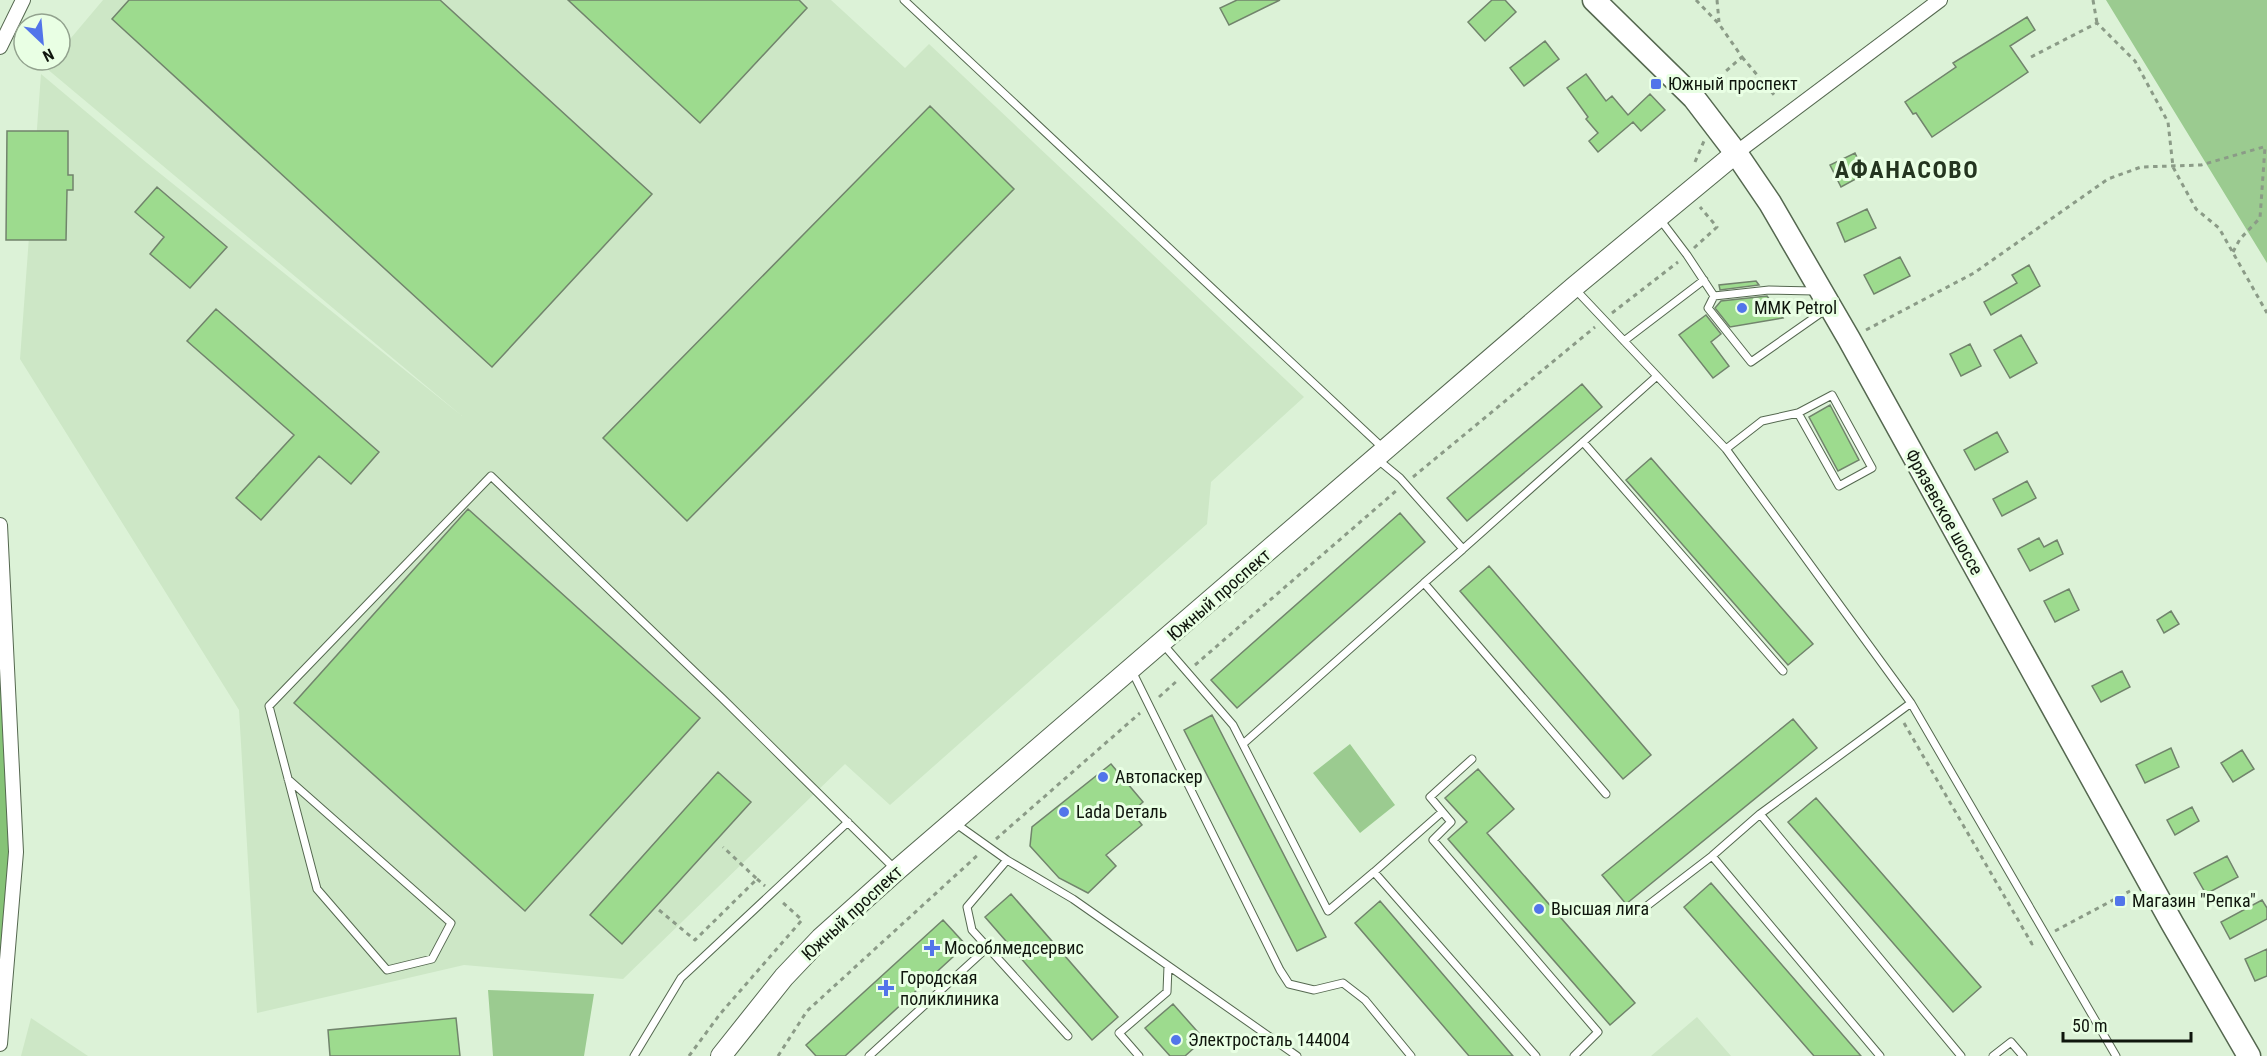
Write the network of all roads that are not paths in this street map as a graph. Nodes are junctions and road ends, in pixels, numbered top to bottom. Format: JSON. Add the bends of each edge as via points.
{"nodes":[{"id":1,"x":22,"y":0,"type":"edge"},
{"id":2,"x":903,"y":0,"type":"edge"},
{"id":3,"x":1594,"y":0,"type":"edge"},
{"id":4,"x":1940,"y":0,"type":"edge"},
{"id":5,"x":0,"y":47,"type":"edge"},
{"id":6,"x":1736,"y":153,"type":"junction"},
{"id":7,"x":1657,"y":216,"type":"junction"},
{"id":8,"x":1704,"y":280,"type":"junction"},
{"id":9,"x":1574,"y":287,"type":"junction"},
{"id":10,"x":1714,"y":296,"type":"junction"},
{"id":11,"x":1826,"y":299,"type":"junction"},
{"id":12,"x":1624,"y":341,"type":"junction"},
{"id":13,"x":1657,"y":376,"type":"junction"},
{"id":14,"x":1798,"y":413,"type":"junction"},
{"id":15,"x":1583,"y":442,"type":"junction"},
{"id":16,"x":1726,"y":449,"type":"junction"},
{"id":17,"x":1381,"y":455,"type":"junction"},
{"id":18,"x":0,"y":525,"type":"edge"},
{"id":19,"x":1463,"y":549,"type":"junction"},
{"id":20,"x":1424,"y":583,"type":"junction"},
{"id":21,"x":1162,"y":643,"type":"junction"},
{"id":22,"x":1131,"y":669,"type":"junction"},
{"id":23,"x":1783,"y":671,"type":"dead end"},
{"id":24,"x":1911,"y":703,"type":"junction"},
{"id":25,"x":1243,"y":744,"type":"junction"},
{"id":26,"x":1472,"y":759,"type":"dead end"},
{"id":27,"x":288,"y":779,"type":"junction"},
{"id":28,"x":1606,"y":794,"type":"dead end"},
{"id":29,"x":1442,"y":812,"type":"junction"},
{"id":30,"x":1760,"y":814,"type":"junction"},
{"id":31,"x":952,"y":821,"type":"junction"},
{"id":32,"x":848,"y":822,"type":"junction"},
{"id":33,"x":1712,"y":856,"type":"junction"},
{"id":34,"x":1007,"y":860,"type":"junction"},
{"id":35,"x":897,"y":870,"type":"junction"},
{"id":36,"x":1374,"y":872,"type":"junction"},
{"id":37,"x":1639,"y":912,"type":"dead end"},
{"id":38,"x":988,"y":947,"type":"junction"},
{"id":39,"x":1168,"y":966,"type":"junction"},
{"id":40,"x":1068,"y":1036,"type":"dead end"},
{"id":41,"x":0,"y":1044,"type":"edge"},
{"id":42,"x":634,"y":1056,"type":"edge"},
{"id":43,"x":721,"y":1056,"type":"edge"},
{"id":44,"x":869,"y":1056,"type":"edge"},
{"id":45,"x":1139,"y":1056,"type":"edge"},
{"id":46,"x":1297,"y":1056,"type":"edge"},
{"id":47,"x":1411,"y":1056,"type":"edge"},
{"id":48,"x":1536,"y":1056,"type":"edge"},
{"id":49,"x":1574,"y":1056,"type":"edge"},
{"id":50,"x":1880,"y":1056,"type":"edge"},
{"id":51,"x":1961,"y":1056,"type":"edge"},
{"id":52,"x":1993,"y":1056,"type":"edge"},
{"id":53,"x":2023,"y":1056,"type":"edge"},
{"id":54,"x":2116,"y":1056,"type":"edge"},
{"id":55,"x":2249,"y":1056,"type":"edge"}],
"edges":[{"from":1,"to":5,"type":"street"},
{"from":2,"to":17,"type":"lane"},
{"from":3,"to":6,"type":"highway","name":"Фрязевское шоссе","via":[[1694,98]]},
{"from":4,"to":6,"type":"street"},
{"from":6,"to":7,"type":"main road","name":"Южный проспект"},
{"from":6,"to":11,"type":"highway","name":"Фрязевское шоссе"},
{"from":7,"to":8,"type":"lane"},
{"from":7,"to":9,"type":"main road","name":"Южный проспект"},
{"from":8,"to":10,"type":"lane"},
{"from":8,"to":12,"type":"lane"},
{"from":9,"to":12,"type":"lane"},
{"from":9,"to":17,"type":"main road","name":"Южный проспект"},
{"from":10,"to":11,"type":"lane","via":[[1769,290]]},
{"from":10,"to":11,"type":"lane","via":[[1708,308],[1751,362]]},
{"from":11,"to":55,"type":"highway","name":"Фрязевское шоссе"},
{"from":12,"to":13,"type":"lane"},
{"from":13,"to":15,"type":"lane"},
{"from":13,"to":16,"type":"lane"},
{"from":14,"to":14,"type":"lane","via":[[1832,395],[1872,468],[1839,486]]},
{"from":14,"to":16,"type":"lane","via":[[1762,421]]},
{"from":15,"to":19,"type":"lane"},
{"from":15,"to":23,"type":"lane"},
{"from":16,"to":24,"type":"lane"},
{"from":17,"to":19,"type":"lane"},
{"from":17,"to":21,"type":"main road","name":"Южный проспект"},
{"from":18,"to":41,"type":"street","via":[[16,852]]},
{"from":19,"to":20,"type":"lane"},
{"from":20,"to":25,"type":"lane"},
{"from":20,"to":28,"type":"lane"},
{"from":21,"to":22,"type":"main road","name":"Южный проспект"},
{"from":21,"to":25,"type":"lane","via":[[1233,725]]},
{"from":22,"to":31,"type":"main road","name":"Южный проспект"},
{"from":22,"to":47,"type":"lane","via":[[1289,984],[1314,990],[1343,983],[1365,1000]]},
{"from":24,"to":30,"type":"lane"},
{"from":24,"to":54,"type":"lane"},
{"from":25,"to":36,"type":"lane","via":[[1328,911]]},
{"from":26,"to":29,"type":"lane","via":[[1430,797]]},
{"from":27,"to":27,"type":"lane","via":[[316,889],[387,970],[432,959],[451,923]]},
{"from":27,"to":32,"type":"lane","via":[[269,706],[491,476]]},
{"from":29,"to":36,"type":"lane"},
{"from":29,"to":49,"type":"lane","via":[[1451,822],[1433,840],[1598,1032]]},
{"from":30,"to":33,"type":"lane"},
{"from":30,"to":51,"type":"lane"},
{"from":31,"to":34,"type":"lane"},
{"from":31,"to":35,"type":"main road","name":"Южный проспект"},
{"from":32,"to":35,"type":"lane"},
{"from":32,"to":42,"type":"lane","via":[[681,978]]},
{"from":33,"to":37,"type":"lane"},
{"from":33,"to":50,"type":"lane"},
{"from":34,"to":38,"type":"lane","via":[[967,907],[972,930]]},
{"from":34,"to":39,"type":"lane","via":[[1073,899]]},
{"from":35,"to":43,"type":"main road","name":"Южный проспект","via":[[784,977]]},
{"from":36,"to":48,"type":"lane"},
{"from":38,"to":40,"type":"lane"},
{"from":38,"to":44,"type":"lane"},
{"from":39,"to":45,"type":"lane","via":[[1167,992],[1119,1033]]},
{"from":39,"to":46,"type":"lane"},
{"from":52,"to":53,"type":"lane","via":[[2011,1042]]}]}
